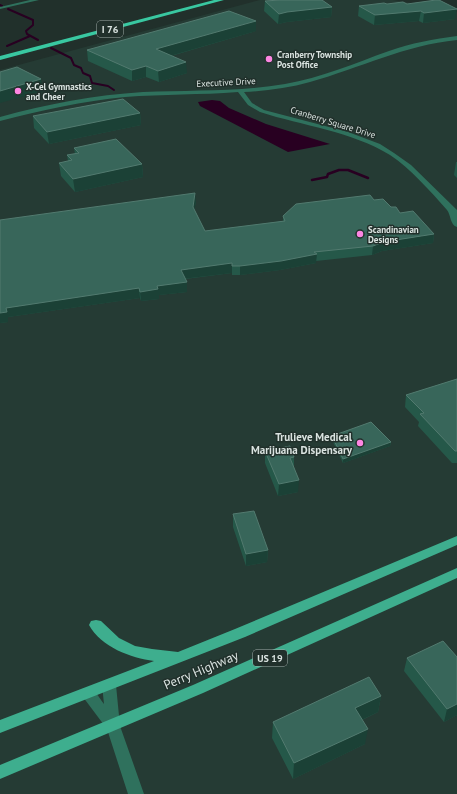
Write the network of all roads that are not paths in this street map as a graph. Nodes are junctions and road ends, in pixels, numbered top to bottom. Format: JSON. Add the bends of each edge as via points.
{"nodes":[{"id":1,"x":37,"y":0,"type":"edge"},
{"id":2,"x":205,"y":0,"type":"edge"},
{"id":3,"x":220,"y":0,"type":"edge"},
{"id":4,"x":0,"y":8,"type":"edge"},
{"id":5,"x":457,"y":37,"type":"edge"},
{"id":6,"x":0,"y":53,"type":"edge"},
{"id":7,"x":0,"y":58,"type":"edge"},
{"id":8,"x":240,"y":91,"type":"junction"},
{"id":9,"x":0,"y":119,"type":"edge"},
{"id":10,"x":455,"y":212,"type":"edge"},
{"id":11,"x":457,"y":225,"type":"edge"},
{"id":12,"x":457,"y":540,"type":"edge"},
{"id":13,"x":457,"y":574,"type":"edge"},
{"id":14,"x":96,"y":625,"type":"dead end"},
{"id":15,"x":180,"y":657,"type":"junction"},
{"id":16,"x":109,"y":685,"type":"junction"},
{"id":17,"x":87,"y":693,"type":"junction"},
{"id":18,"x":113,"y":726,"type":"junction"},
{"id":19,"x":0,"y":727,"type":"edge"},
{"id":20,"x":0,"y":772,"type":"edge"},
{"id":21,"x":136,"y":794,"type":"edge"}],
"edges":[{"from":1,"to":4,"type":"street"},
{"from":2,"to":6,"type":"highway","number":"I 76"},
{"from":3,"to":7,"type":"highway","number":"I 76"},
{"from":5,"to":8,"type":"street","name":"Executive Drive","via":[[395,49],[310,81]]},
{"from":8,"to":9,"type":"street","name":"Executive Drive","via":[[102,98],[43,108]]},
{"from":8,"to":10,"type":"street","name":"Cranberry Square Drive","via":[[250,104],[262,111],[347,135],[385,150],[409,167]]},
{"from":10,"to":11,"type":"street","name":"Cranberry Square Drive"},
{"from":12,"to":15,"type":"main road","name":"Perry Highway"},
{"from":13,"to":18,"type":"main road","name":"Perry Highway","number":"US 19"},
{"from":14,"to":15,"type":"main road","via":[[109,638],[133,652]]},
{"from":15,"to":16,"type":"main road","name":"Perry Highway"},
{"from":16,"to":17,"type":"main road","name":"Perry Highway"},
{"from":16,"to":18,"type":"street"},
{"from":17,"to":18,"type":"street"},
{"from":17,"to":19,"type":"main road","name":"Perry Highway"},
{"from":18,"to":20,"type":"main road","name":"Perry Highway","number":"US 19"},
{"from":18,"to":21,"type":"street"}]}
